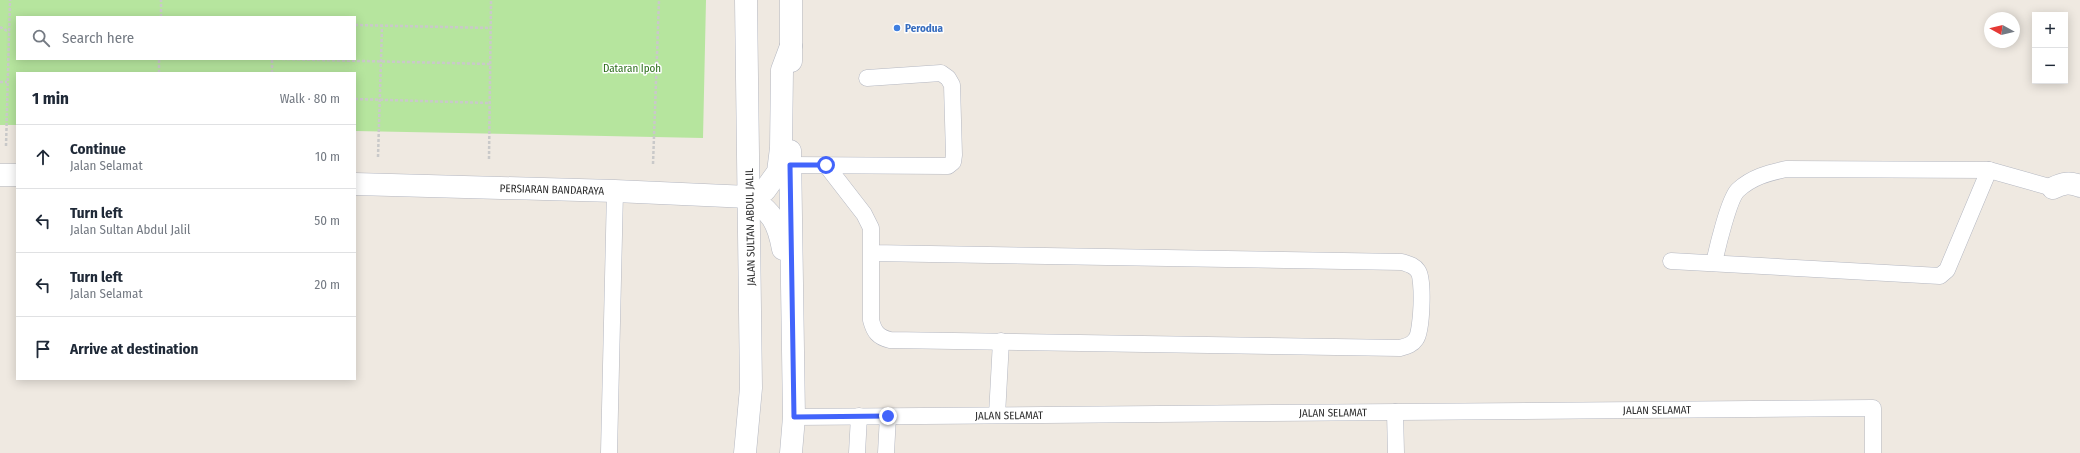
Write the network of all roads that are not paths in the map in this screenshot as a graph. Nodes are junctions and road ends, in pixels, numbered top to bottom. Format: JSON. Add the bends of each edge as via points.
{"nodes":[{"id":1,"x":746,"y":0,"type":"edge"},
{"id":2,"x":791,"y":0,"type":"edge"},
{"id":3,"x":791,"y":46,"type":"junction"},
{"id":4,"x":867,"y":78,"type":"dead end"},
{"id":5,"x":790,"y":165,"type":"junction"},
{"id":6,"x":826,"y":165,"type":"junction"},
{"id":7,"x":1989,"y":170,"type":"junction"},
{"id":8,"x":356,"y":184,"type":"edge"},
{"id":9,"x":2080,"y":186,"type":"edge"},
{"id":10,"x":2053,"y":188,"type":"joint"},
{"id":11,"x":615,"y":191,"type":"junction"},
{"id":12,"x":749,"y":197,"type":"junction"},
{"id":13,"x":872,"y":253,"type":"junction"},
{"id":14,"x":1671,"y":261,"type":"dead end"},
{"id":15,"x":1714,"y":263,"type":"junction"},
{"id":16,"x":792,"y":288,"type":"junction"},
{"id":17,"x":1001,"y":341,"type":"junction"},
{"id":18,"x":1395,"y":412,"type":"junction"},
{"id":19,"x":997,"y":415,"type":"junction"},
{"id":20,"x":858,"y":416,"type":"junction"},
{"id":21,"x":888,"y":416,"type":"junction"},
{"id":22,"x":794,"y":417,"type":"junction"},
{"id":23,"x":609,"y":453,"type":"edge"},
{"id":24,"x":745,"y":453,"type":"edge"},
{"id":25,"x":791,"y":453,"type":"edge"},
{"id":26,"x":857,"y":453,"type":"edge"},
{"id":27,"x":886,"y":453,"type":"edge"},
{"id":28,"x":1396,"y":453,"type":"edge"},
{"id":29,"x":1873,"y":453,"type":"edge"}],
"edges":[{"from":1,"to":12,"type":"street","name":"JALAN SULTAN ABDUL JALIL"},
{"from":2,"to":3,"type":"street"},
{"from":3,"to":5,"type":"street"},
{"from":3,"to":12,"type":"street","via":[[782,70],[781,148],[778,172],[765,190]]},
{"from":4,"to":6,"type":"lane","via":[[941,73],[948,78],[952,85],[953,162],[948,166]]},
{"from":5,"to":6,"type":"lane"},
{"from":5,"to":16,"type":"street"},
{"from":6,"to":13,"type":"lane","via":[[868,221],[872,235]]},
{"from":7,"to":10,"type":"lane"},
{"from":7,"to":15,"type":"lane","via":[[1786,169],[1757,176],[1737,191]]},
{"from":7,"to":15,"type":"lane","via":[[1947,270],[1940,276]]},
{"from":8,"to":11,"type":"street","name":"PERSIARAN BANDARAYA"},
{"from":9,"to":10,"type":"street","via":[[2072,183]]},
{"from":11,"to":12,"type":"street","name":"PERSIARAN BANDARAYA"},
{"from":11,"to":23,"type":"lane"},
{"from":12,"to":16,"type":"street","via":[[764,206],[776,221],[783,247],[785,276]]},
{"from":12,"to":24,"type":"street","name":"JALAN SULTAN ABDUL JALIL","via":[[751,388]]},
{"from":13,"to":17,"type":"lane","via":[[871,320],[873,330],[881,337],[890,340]]},
{"from":13,"to":17,"type":"lane","via":[[1402,262],[1419,272],[1421,282],[1417,338],[1410,345],[1400,348]]},
{"from":14,"to":15,"type":"lane"},
{"from":16,"to":22,"type":"street"},
{"from":17,"to":19,"type":"lane"},
{"from":18,"to":19,"type":"lane","name":"JALAN SELAMAT"},
{"from":18,"to":28,"type":"lane"},
{"from":18,"to":29,"type":"lane","name":"JALAN SELAMAT","via":[[1873,408]]},
{"from":19,"to":21,"type":"lane","name":"JALAN SELAMAT"},
{"from":20,"to":21,"type":"lane","name":"JALAN SELAMAT"},
{"from":20,"to":22,"type":"lane","name":"JALAN SELAMAT"},
{"from":20,"to":26,"type":"lane"},
{"from":21,"to":27,"type":"lane"},
{"from":22,"to":25,"type":"street"}]}
